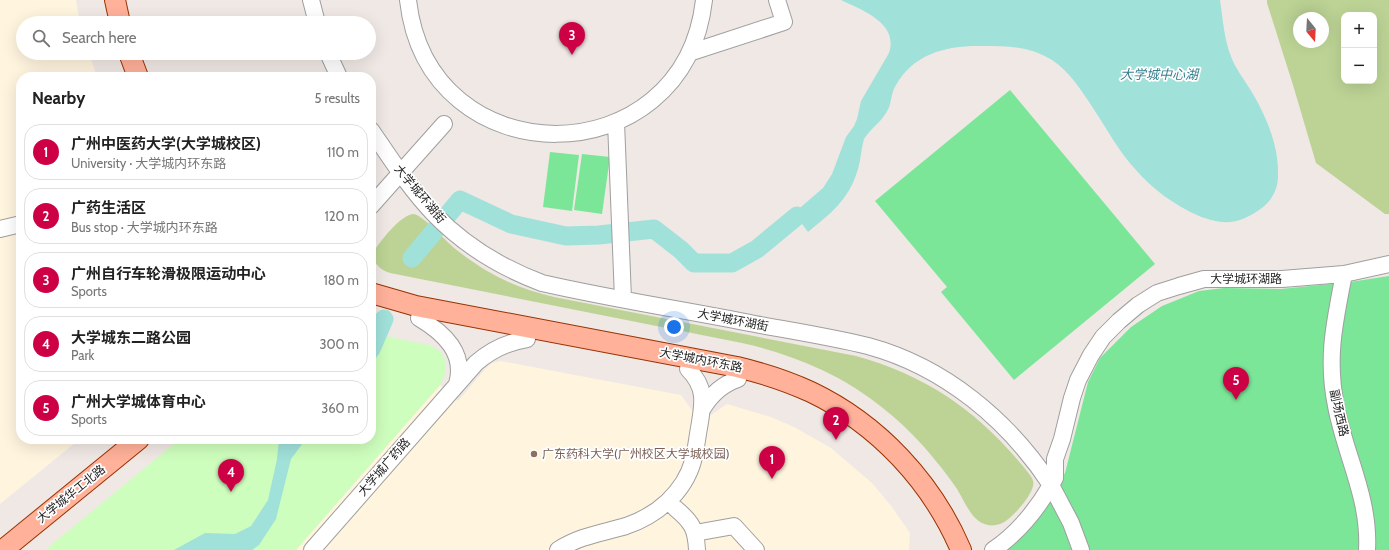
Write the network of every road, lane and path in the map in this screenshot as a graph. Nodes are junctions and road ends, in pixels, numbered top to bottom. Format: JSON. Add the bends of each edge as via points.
{"nodes":[{"id":1,"x":102,"y":0,"type":"edge"},
{"id":2,"x":114,"y":0,"type":"edge"},
{"id":3,"x":311,"y":0,"type":"edge"},
{"id":4,"x":408,"y":0,"type":"edge"},
{"id":5,"x":704,"y":0,"type":"edge"},
{"id":6,"x":777,"y":0,"type":"edge"},
{"id":7,"x":106,"y":16,"type":"edge"},
{"id":8,"x":118,"y":16,"type":"edge"},
{"id":9,"x":315,"y":16,"type":"edge"},
{"id":10,"x":689,"y":53,"type":"junction"},
{"id":11,"x":119,"y":60,"type":"edge"},
{"id":12,"x":132,"y":60,"type":"edge"},
{"id":13,"x":331,"y":60,"type":"edge"},
{"id":14,"x":123,"y":72,"type":"edge"},
{"id":15,"x":136,"y":72,"type":"edge"},
{"id":16,"x":337,"y":72,"type":"edge"},
{"id":17,"x":616,"y":122,"type":"junction"},
{"id":18,"x":444,"y":124,"type":"dead end"},
{"id":19,"x":376,"y":137,"type":"edge"},
{"id":20,"x":401,"y":172,"type":"junction"},
{"id":21,"x":376,"y":200,"type":"edge"},
{"id":22,"x":16,"y":225,"type":"edge"},
{"id":23,"x":0,"y":229,"type":"edge"},
{"id":24,"x":1389,"y":264,"type":"edge"},
{"id":25,"x":1344,"y":274,"type":"junction"},
{"id":26,"x":376,"y":294,"type":"edge"},
{"id":27,"x":623,"y":299,"type":"junction"},
{"id":28,"x":376,"y":307,"type":"edge"},
{"id":29,"x":419,"y":318,"type":"junction"},
{"id":30,"x":527,"y":339,"type":"junction"},
{"id":31,"x":688,"y":369,"type":"junction"},
{"id":32,"x":738,"y":379,"type":"junction"},
{"id":33,"x":456,"y":384,"type":"junction"},
{"id":34,"x":703,"y":408,"type":"junction"},
{"id":35,"x":116,"y":444,"type":"edge"},
{"id":36,"x":133,"y":444,"type":"edge"},
{"id":37,"x":1053,"y":482,"type":"junction"},
{"id":38,"x":675,"y":508,"type":"dead end"},
{"id":39,"x":695,"y":533,"type":"junction"},
{"id":40,"x":0,"y":539,"type":"edge"},
{"id":41,"x":3,"y":550,"type":"edge"},
{"id":42,"x":312,"y":550,"type":"edge"},
{"id":43,"x":558,"y":550,"type":"edge"},
{"id":44,"x":697,"y":550,"type":"edge"},
{"id":45,"x":756,"y":550,"type":"edge"},
{"id":46,"x":948,"y":550,"type":"edge"},
{"id":47,"x":961,"y":550,"type":"edge"},
{"id":48,"x":993,"y":550,"type":"edge"},
{"id":49,"x":1081,"y":550,"type":"edge"},
{"id":50,"x":1367,"y":550,"type":"edge"}],
"edges":[{"from":1,"to":7,"type":"main road"},
{"from":2,"to":8,"type":"main road"},
{"from":3,"to":9,"type":"street"},
{"from":4,"to":17,"type":"street","via":[[416,37],[430,66],[448,88],[480,114],[512,128],[546,134],[584,132]]},
{"from":5,"to":10,"type":"street","via":[[700,22]]},
{"from":6,"to":10,"type":"street","via":[[784,22]]},
{"from":10,"to":17,"type":"street","via":[[676,74],[657,95],[637,111]]},
{"from":11,"to":14,"type":"main road"},
{"from":12,"to":15,"type":"main road"},
{"from":13,"to":16,"type":"street"},
{"from":17,"to":27,"type":"street"},
{"from":18,"to":20,"type":"street"},
{"from":19,"to":20,"type":"street","name":"大学城环湖街"},
{"from":20,"to":21,"type":"street"},
{"from":20,"to":27,"type":"street","name":"大学城环湖街","via":[[433,213],[487,256],[522,275],[554,286]]},
{"from":22,"to":23,"type":"street"},
{"from":24,"to":25,"type":"street","name":"大学城环湖路"},
{"from":25,"to":37,"type":"street","name":"大学城环湖路","via":[[1282,279],[1204,279],[1157,294],[1138,305],[1103,337],[1078,380],[1055,459]]},
{"from":25,"to":50,"type":"street","name":"副场西路","via":[[1331,348],[1331,376],[1340,423],[1362,499],[1367,528]]},
{"from":26,"to":47,"type":"main road","name":"大学城内环东路","via":[[416,306],[760,372],[812,392],[855,418],[902,459],[937,504]]},
{"from":27,"to":37,"type":"street","name":"大学城环湖街","via":[[833,339],[903,359],[947,381],[981,406],[1021,444]]},
{"from":28,"to":29,"type":"main road","name":"大学城内环东路"},
{"from":29,"to":30,"type":"main road","name":"大学城内环东路"},
{"from":29,"to":33,"type":"street","via":[[441,333],[452,346],[458,364]]},
{"from":30,"to":31,"type":"main road","name":"大学城内环东路"},
{"from":30,"to":33,"type":"street","name":"大学城广药路","via":[[510,342],[490,352],[476,362]]},
{"from":31,"to":32,"type":"main road","name":"大学城内环东路"},
{"from":31,"to":34,"type":"street","via":[[700,386]]},
{"from":32,"to":34,"type":"street","via":[[723,387]]},
{"from":32,"to":46,"type":"main road","name":"大学城内环东路","via":[[770,388],[807,403],[866,442],[894,467],[915,494],[927,510]]},
{"from":33,"to":42,"type":"street","name":"大学城广药路"},
{"from":34,"to":43,"type":"street","via":[[693,462],[683,483],[667,503],[647,517],[583,537]]},
{"from":35,"to":40,"type":"main road","name":"大学城华工北路"},
{"from":36,"to":41,"type":"main road","name":"大学城华工北路"},
{"from":37,"to":48,"type":"street","via":[[1026,521]]},
{"from":37,"to":49,"type":"street","name":"大学城环湖街"},
{"from":38,"to":39,"type":"street","via":[[688,518]]},
{"from":39,"to":44,"type":"street"},
{"from":39,"to":45,"type":"street","via":[[734,526]]}]}
